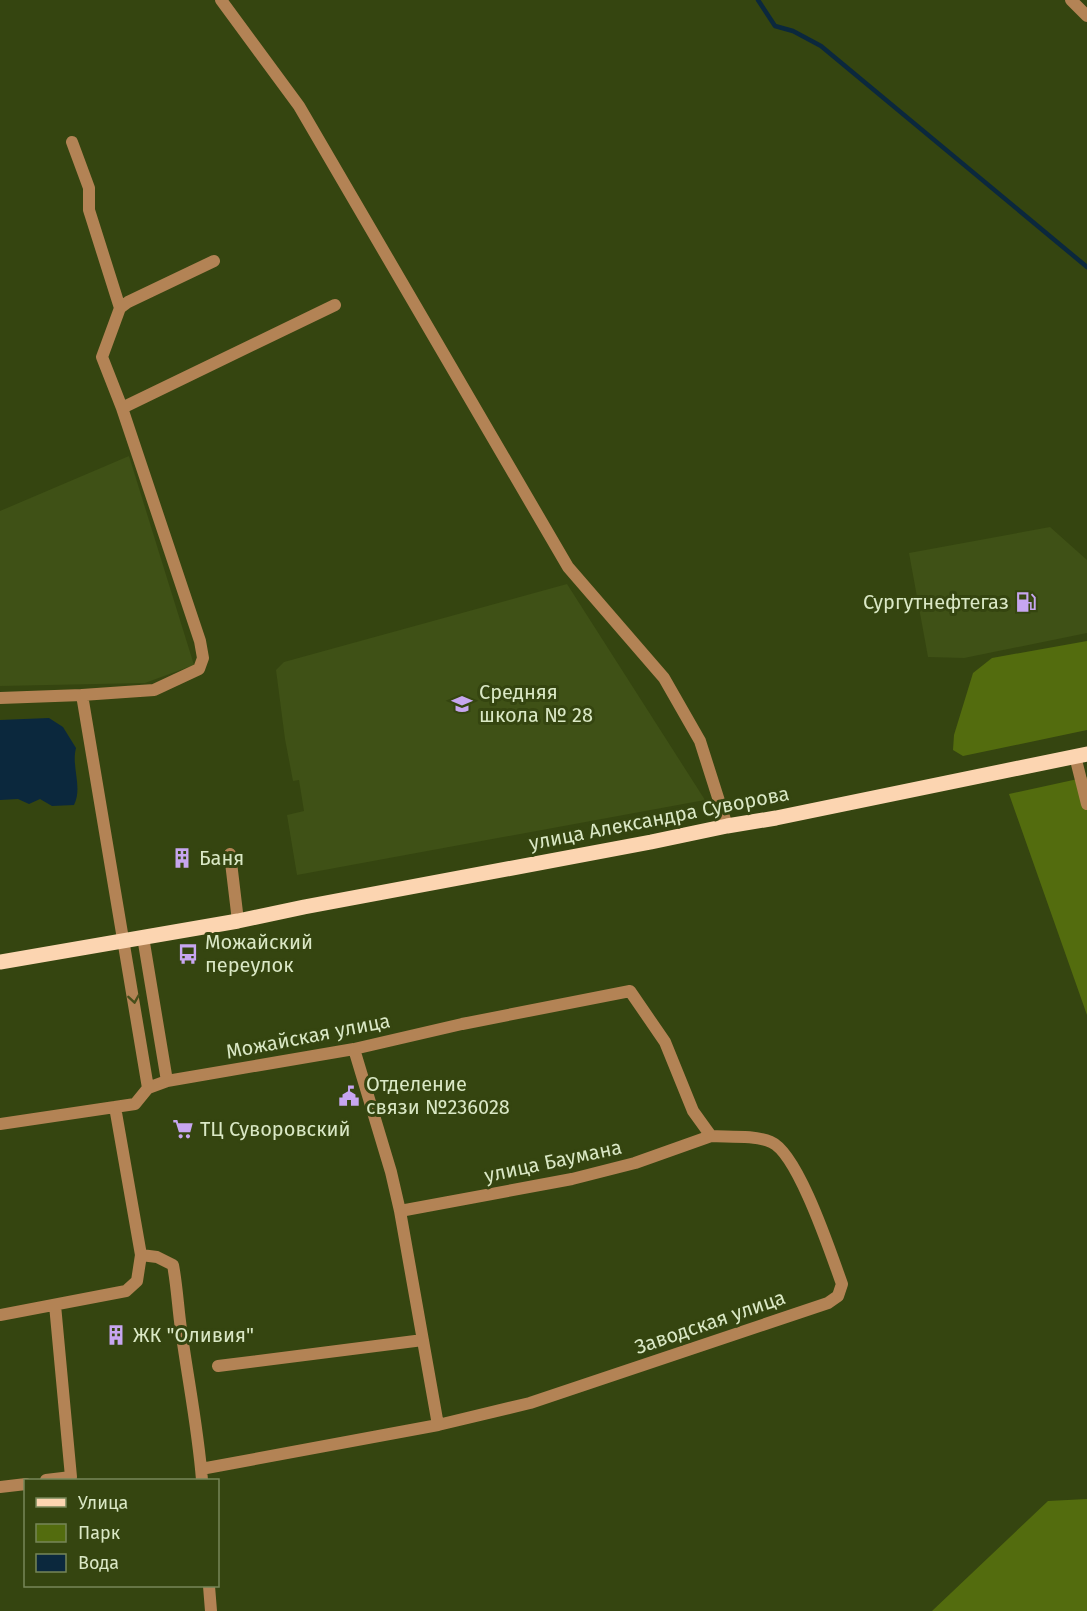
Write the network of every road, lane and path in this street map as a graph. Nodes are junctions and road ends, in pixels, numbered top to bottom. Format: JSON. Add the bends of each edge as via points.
{"nodes":[{"id":1,"x":221,"y":0,"type":"edge"},
{"id":2,"x":1071,"y":0,"type":"edge"},
{"id":3,"x":1087,"y":16,"type":"edge"},
{"id":4,"x":72,"y":142,"type":"dead end"},
{"id":5,"x":214,"y":261,"type":"dead end"},
{"id":6,"x":336,"y":305,"type":"dead end"},
{"id":7,"x":120,"y":308,"type":"junction"},
{"id":8,"x":122,"y":408,"type":"junction"},
{"id":9,"x":82,"y":695,"type":"junction"},
{"id":10,"x":0,"y":698,"type":"edge"},
{"id":11,"x":1081,"y":755,"type":"edge"},
{"id":12,"x":1087,"y":804,"type":"edge"},
{"id":13,"x":727,"y":826,"type":"junction"},
{"id":14,"x":230,"y":854,"type":"dead end"},
{"id":15,"x":238,"y":921,"type":"junction"},
{"id":16,"x":143,"y":937,"type":"junction"},
{"id":17,"x":124,"y":941,"type":"junction"},
{"id":18,"x":0,"y":962,"type":"edge"},
{"id":19,"x":354,"y":1049,"type":"junction"},
{"id":20,"x":167,"y":1082,"type":"junction"},
{"id":21,"x":148,"y":1088,"type":"junction"},
{"id":22,"x":116,"y":1107,"type":"junction"},
{"id":23,"x":0,"y":1124,"type":"edge"},
{"id":24,"x":711,"y":1136,"type":"junction"},
{"id":25,"x":400,"y":1211,"type":"junction"},
{"id":26,"x":141,"y":1255,"type":"junction"},
{"id":27,"x":55,"y":1305,"type":"junction"},
{"id":28,"x":0,"y":1315,"type":"edge"},
{"id":29,"x":423,"y":1340,"type":"junction"},
{"id":30,"x":218,"y":1366,"type":"dead end"},
{"id":31,"x":438,"y":1425,"type":"junction"},
{"id":32,"x":202,"y":1475,"type":"edge"},
{"id":33,"x":54,"y":1479,"type":"edge"},
{"id":34,"x":24,"y":1484,"type":"edge"},
{"id":35,"x":0,"y":1487,"type":"edge"},
{"id":36,"x":209,"y":1587,"type":"edge"},
{"id":37,"x":211,"y":1611,"type":"edge"}],
"edges":[{"from":1,"to":13,"type":"street","via":[[299,106],[568,567],[664,678],[700,741]]},
{"from":2,"to":3,"type":"street"},
{"from":4,"to":7,"type":"street"},
{"from":5,"to":7,"type":"street"},
{"from":6,"to":8,"type":"street"},
{"from":7,"to":8,"type":"street","via":[[102,357]]},
{"from":8,"to":9,"type":"street","via":[[203,658],[199,669],[154,690]]},
{"from":9,"to":10,"type":"street"},
{"from":9,"to":17,"type":"street"},
{"from":11,"to":12,"type":"street"},
{"from":11,"to":13,"type":"main road","name":"улица Александра Суворова"},
{"from":13,"to":15,"type":"main road","name":"улица Александра Суворова"},
{"from":14,"to":15,"type":"street"},
{"from":15,"to":16,"type":"main road","name":"улица Александра Суворова"},
{"from":16,"to":17,"type":"main road","name":"улица Александра Суворова"},
{"from":16,"to":20,"type":"street"},
{"from":17,"to":18,"type":"main road","name":"улица Александра Суворова"},
{"from":17,"to":21,"type":"street","one_way":true},
{"from":19,"to":20,"type":"street","name":"Можайская улица"},
{"from":19,"to":24,"type":"street","name":"Можайская улица","via":[[630,991],[665,1042],[693,1111]]},
{"from":19,"to":25,"type":"street"},
{"from":20,"to":21,"type":"street","name":"Можайская улица"},
{"from":21,"to":22,"type":"street","name":"Можайская улица","via":[[135,1104]]},
{"from":22,"to":23,"type":"street","name":"Можайская улица"},
{"from":22,"to":26,"type":"street"},
{"from":24,"to":25,"type":"street","name":"улица Баумана","via":[[635,1163],[582,1176]]},
{"from":24,"to":31,"type":"street","name":"Заводская улица","via":[[772,1142],[791,1161],[842,1284],[838,1296],[828,1304],[530,1403]]},
{"from":25,"to":29,"type":"street"},
{"from":26,"to":27,"type":"street","via":[[137,1281],[126,1291]]},
{"from":26,"to":32,"type":"street","via":[[173,1265]]},
{"from":27,"to":28,"type":"street"},
{"from":27,"to":33,"type":"street","via":[[71,1477]]},
{"from":29,"to":30,"type":"street"},
{"from":29,"to":31,"type":"street"},
{"from":31,"to":32,"type":"street","name":"Заводская улица"},
{"from":34,"to":35,"type":"street"},
{"from":36,"to":37,"type":"street"}]}
